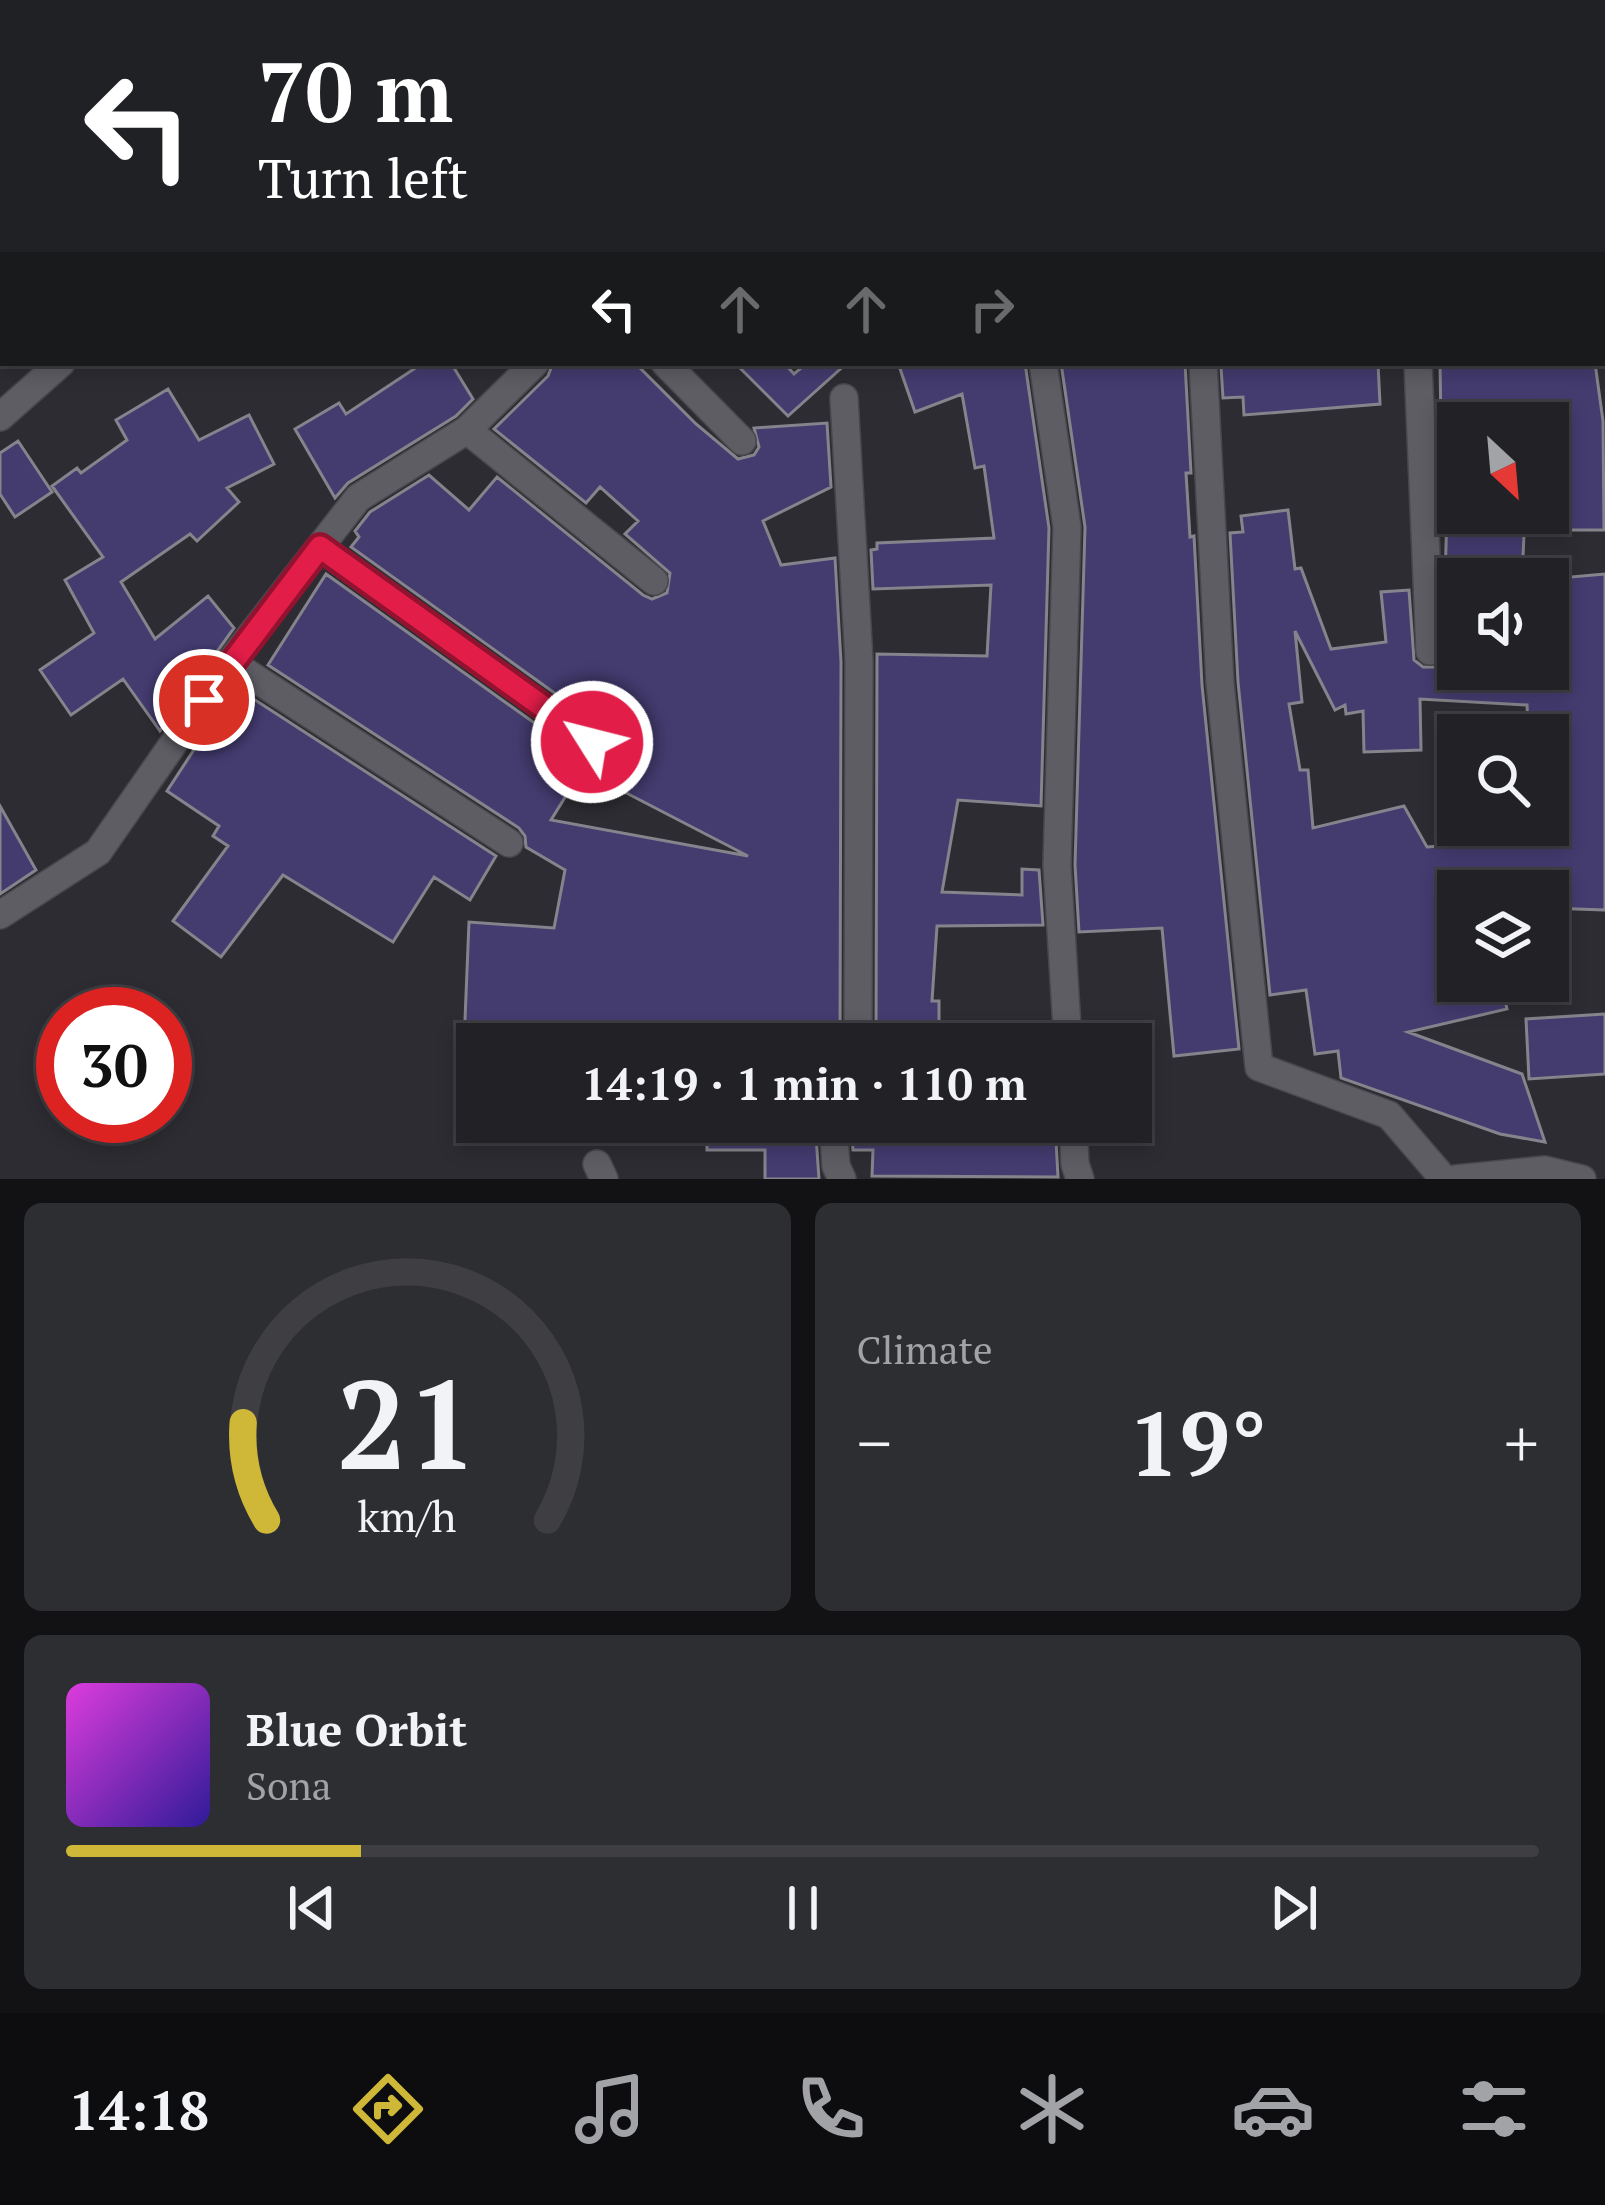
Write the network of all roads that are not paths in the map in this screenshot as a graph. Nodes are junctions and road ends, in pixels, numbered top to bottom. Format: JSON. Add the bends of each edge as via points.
{"nodes":[{"id":1,"x":59,"y":366,"type":"edge"},
{"id":2,"x":532,"y":366,"type":"edge"},
{"id":3,"x":668,"y":366,"type":"edge"},
{"id":4,"x":1043,"y":366,"type":"edge"},
{"id":5,"x":1203,"y":366,"type":"edge"},
{"id":6,"x":1418,"y":366,"type":"edge"},
{"id":7,"x":844,"y":398,"type":"dead end"},
{"id":8,"x":0,"y":417,"type":"edge"},
{"id":9,"x":467,"y":430,"type":"junction"},
{"id":10,"x":742,"y":440,"type":"dead end"},
{"id":11,"x":320,"y":547,"type":"junction"},
{"id":12,"x":654,"y":581,"type":"dead end"},
{"id":13,"x":1430,"y":651,"type":"dead end"},
{"id":14,"x":230,"y":662,"type":"junction"},
{"id":15,"x":592,"y":742,"type":"dead end"},
{"id":16,"x":509,"y":844,"type":"dead end"},
{"id":17,"x":0,"y":915,"type":"edge"},
{"id":18,"x":858,"y":1023,"type":"edge"},
{"id":19,"x":1067,"y":1023,"type":"edge"},
{"id":20,"x":834,"y":1143,"type":"edge"},
{"id":21,"x":1074,"y":1143,"type":"edge"},
{"id":22,"x":842,"y":1179,"type":"edge"},
{"id":23,"x":1081,"y":1179,"type":"edge"},
{"id":24,"x":1444,"y":1179,"type":"edge"},
{"id":25,"x":1456,"y":1179,"type":"edge"},
{"id":26,"x":1582,"y":1179,"type":"edge"}],
"edges":[{"from":1,"to":8,"type":"street"},
{"from":2,"to":9,"type":"street"},
{"from":3,"to":10,"type":"street"},
{"from":4,"to":19,"type":"street","via":[[1067,527],[1057,865]]},
{"from":5,"to":24,"type":"street","via":[[1220,683],[1258,1067],[1389,1114]]},
{"from":6,"to":13,"type":"street"},
{"from":7,"to":18,"type":"street","via":[[859,661]]},
{"from":9,"to":11,"type":"street","via":[[358,498]]},
{"from":9,"to":12,"type":"street"},
{"from":11,"to":14,"type":"street"},
{"from":11,"to":15,"type":"street"},
{"from":14,"to":16,"type":"street"},
{"from":14,"to":17,"type":"street","via":[[98,852]]},
{"from":20,"to":22,"type":"street"},
{"from":21,"to":23,"type":"street"},
{"from":25,"to":26,"type":"street","via":[[1545,1170]]}]}
